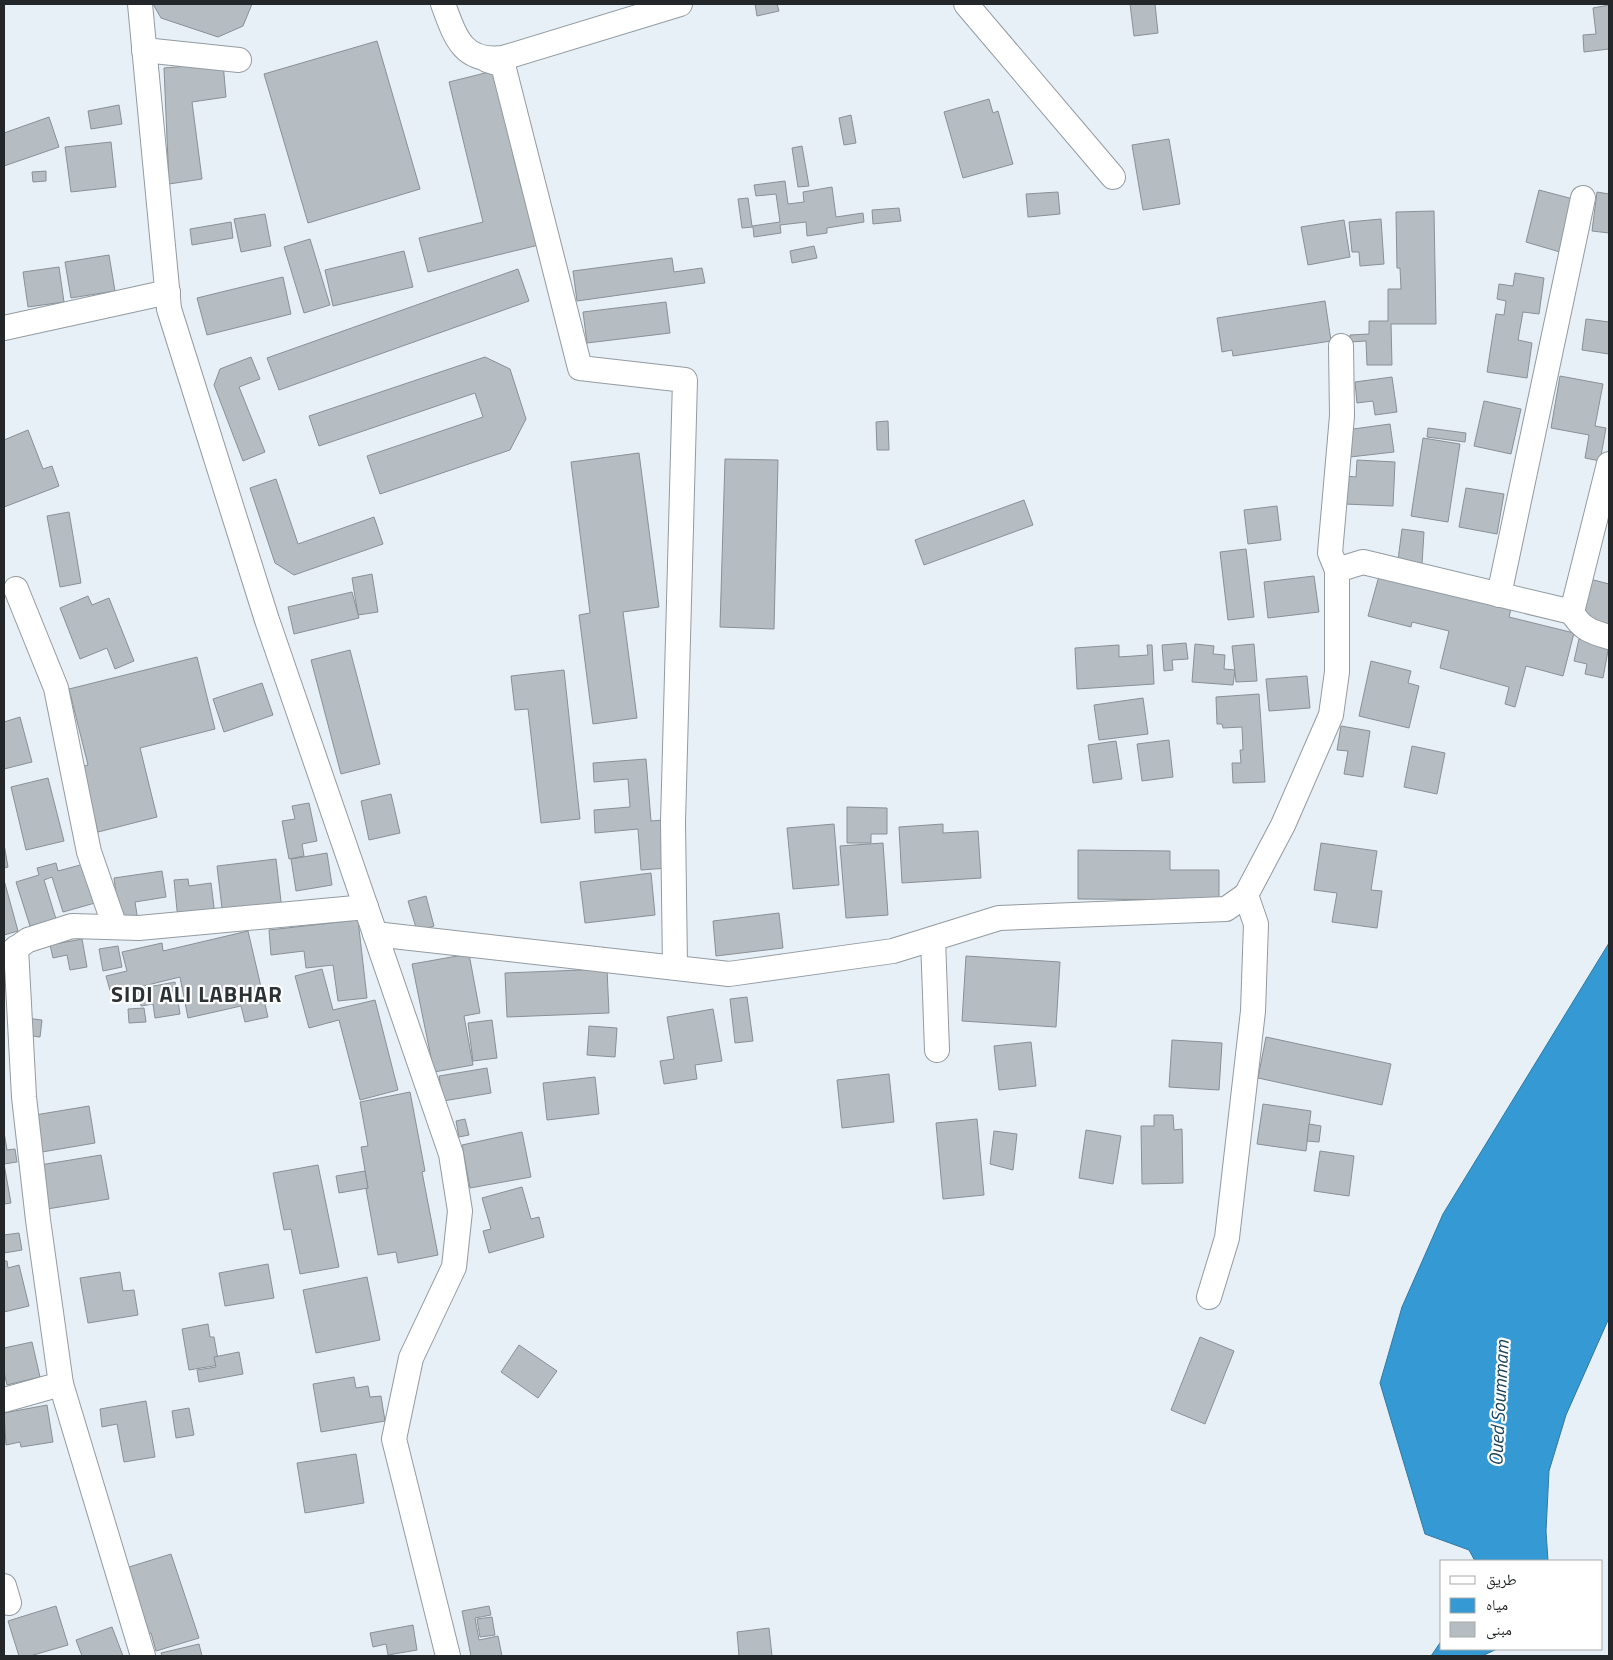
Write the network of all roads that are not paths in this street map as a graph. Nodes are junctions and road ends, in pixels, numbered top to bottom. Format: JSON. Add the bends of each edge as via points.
{"nodes":[{"id":1,"x":140,"y":4,"type":"edge"},
{"id":2,"x":443,"y":4,"type":"edge"},
{"id":3,"x":680,"y":4,"type":"edge"},
{"id":4,"x":966,"y":4,"type":"edge"},
{"id":5,"x":144,"y":50,"type":"junction"},
{"id":6,"x":239,"y":60,"type":"dead end"},
{"id":7,"x":487,"y":60,"type":"junction"},
{"id":8,"x":1113,"y":177,"type":"dead end"},
{"id":9,"x":1584,"y":198,"type":"dead end"},
{"id":10,"x":168,"y":292,"type":"junction"},
{"id":11,"x":4,"y":328,"type":"edge"},
{"id":12,"x":1341,"y":346,"type":"dead end"},
{"id":13,"x":1609,"y":464,"type":"edge"},
{"id":14,"x":1337,"y":570,"type":"junction"},
{"id":15,"x":16,"y":589,"type":"dead end"},
{"id":16,"x":1499,"y":595,"type":"junction"},
{"id":17,"x":1572,"y":612,"type":"junction"},
{"id":18,"x":1609,"y":637,"type":"edge"},
{"id":19,"x":1246,"y":895,"type":"junction"},
{"id":20,"x":366,"y":907,"type":"junction"},
{"id":21,"x":1226,"y":909,"type":"junction"},
{"id":22,"x":1256,"y":924,"type":"junction"},
{"id":23,"x":115,"y":927,"type":"junction"},
{"id":24,"x":375,"y":934,"type":"junction"},
{"id":25,"x":933,"y":938,"type":"junction"},
{"id":26,"x":10,"y":957,"type":"edge"},
{"id":27,"x":675,"y":966,"type":"junction"},
{"id":28,"x":937,"y":1050,"type":"dead end"},
{"id":29,"x":1209,"y":1297,"type":"dead end"},
{"id":30,"x":62,"y":1384,"type":"junction"},
{"id":31,"x":4,"y":1400,"type":"edge"},
{"id":32,"x":143,"y":1656,"type":"edge"},
{"id":33,"x":448,"y":1656,"type":"edge"}],
"edges":[{"from":1,"to":5,"type":"street"},
{"from":2,"to":7,"type":"street","via":[[459,43]]},
{"from":3,"to":7,"type":"street","via":[[503,58]]},
{"from":4,"to":8,"type":"street"},
{"from":5,"to":6,"type":"street"},
{"from":5,"to":10,"type":"street"},
{"from":7,"to":27,"type":"street","via":[[503,65],[580,368],[685,380],[673,822]]},
{"from":9,"to":16,"type":"street"},
{"from":10,"to":11,"type":"street"},
{"from":10,"to":20,"type":"street","via":[[170,309],[267,620]]},
{"from":12,"to":14,"type":"street","via":[[1342,416],[1330,553]]},
{"from":13,"to":17,"type":"street"},
{"from":14,"to":16,"type":"street","via":[[1363,562]]},
{"from":14,"to":19,"type":"street","via":[[1337,672],[1331,715],[1283,825]]},
{"from":15,"to":23,"type":"street","via":[[56,688],[89,852]]},
{"from":16,"to":17,"type":"street"},
{"from":17,"to":18,"type":"street","via":[[1588,631]]},
{"from":19,"to":21,"type":"street"},
{"from":19,"to":22,"type":"street"},
{"from":20,"to":23,"type":"street"},
{"from":20,"to":24,"type":"street"},
{"from":21,"to":22,"type":"street"},
{"from":21,"to":25,"type":"street","via":[[999,918]]},
{"from":22,"to":29,"type":"street","via":[[1253,1011],[1227,1238]]},
{"from":23,"to":26,"type":"street","via":[[72,926],[28,940]]},
{"from":24,"to":27,"type":"street"},
{"from":24,"to":33,"type":"street","via":[[451,1154],[460,1211],[454,1267],[411,1358],[394,1439]]},
{"from":25,"to":27,"type":"street","via":[[893,951],[729,974]]},
{"from":25,"to":28,"type":"street"},
{"from":26,"to":30,"type":"street","via":[[38,1220]]},
{"from":30,"to":31,"type":"street"},
{"from":30,"to":32,"type":"street"}]}
